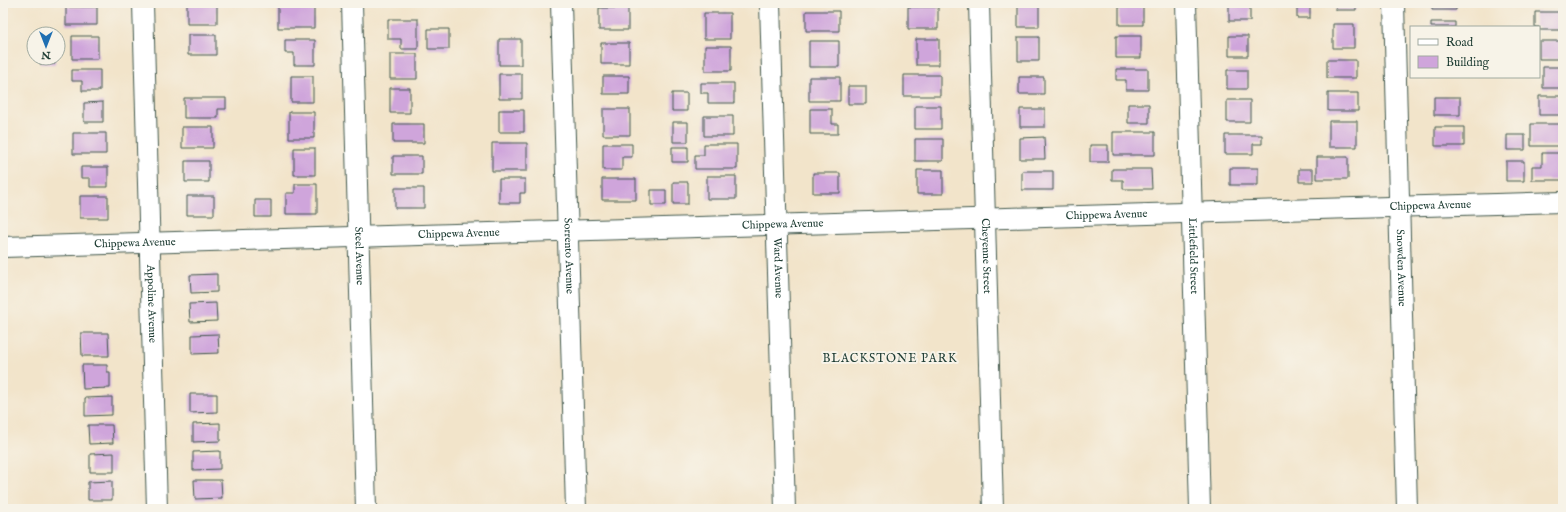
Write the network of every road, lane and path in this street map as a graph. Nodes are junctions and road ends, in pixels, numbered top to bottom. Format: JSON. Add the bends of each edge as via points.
{"nodes":[{"id":1,"x":143,"y":3,"type":"edge"},
{"id":2,"x":352,"y":3,"type":"edge"},
{"id":3,"x":561,"y":3,"type":"edge"},
{"id":4,"x":770,"y":3,"type":"edge"},
{"id":5,"x":979,"y":3,"type":"edge"},
{"id":6,"x":1186,"y":3,"type":"edge"},
{"id":7,"x":1394,"y":3,"type":"edge"},
{"id":8,"x":1563,"y":202,"type":"edge"},
{"id":9,"x":1400,"y":207,"type":"junction"},
{"id":10,"x":1192,"y":213,"type":"junction"},
{"id":11,"x":985,"y":219,"type":"junction"},
{"id":12,"x":776,"y":225,"type":"junction"},
{"id":13,"x":567,"y":231,"type":"junction"},
{"id":14,"x":358,"y":237,"type":"junction"},
{"id":15,"x":150,"y":243,"type":"junction"},
{"id":16,"x":3,"y":247,"type":"edge"},
{"id":17,"x":157,"y":509,"type":"edge"},
{"id":18,"x":366,"y":509,"type":"edge"},
{"id":19,"x":576,"y":509,"type":"edge"},
{"id":20,"x":785,"y":509,"type":"edge"},
{"id":21,"x":993,"y":509,"type":"edge"},
{"id":22,"x":1200,"y":509,"type":"edge"},
{"id":23,"x":1407,"y":509,"type":"edge"}],
"edges":[{"from":1,"to":15,"type":"street","name":"Appoline Avenue"},
{"from":2,"to":14,"type":"street","name":"Steel Avenue"},
{"from":3,"to":13,"type":"street","name":"Sorrento Avenue"},
{"from":4,"to":12,"type":"street","name":"Ward Avenue"},
{"from":5,"to":11,"type":"street","name":"Cheyenne Street"},
{"from":6,"to":10,"type":"street","name":"Littlefield Street"},
{"from":7,"to":9,"type":"street","name":"Snowden Avenue"},
{"from":8,"to":9,"type":"street","name":"Chippewa Avenue"},
{"from":9,"to":10,"type":"street","name":"Chippewa Avenue"},
{"from":9,"to":23,"type":"street","name":"Snowden Avenue"},
{"from":10,"to":11,"type":"street","name":"Chippewa Avenue"},
{"from":10,"to":22,"type":"street","name":"Littlefield Street"},
{"from":11,"to":12,"type":"street","name":"Chippewa Avenue"},
{"from":11,"to":21,"type":"street","name":"Cheyenne Street"},
{"from":12,"to":13,"type":"street","name":"Chippewa Avenue"},
{"from":12,"to":20,"type":"street","name":"Ward Avenue"},
{"from":13,"to":14,"type":"street","name":"Chippewa Avenue"},
{"from":13,"to":19,"type":"street","name":"Sorrento Avenue"},
{"from":14,"to":15,"type":"street","name":"Chippewa Avenue"},
{"from":14,"to":18,"type":"street","name":"Steel Avenue"},
{"from":15,"to":16,"type":"street","name":"Chippewa Avenue"},
{"from":15,"to":17,"type":"street","name":"Appoline Avenue"}]}
